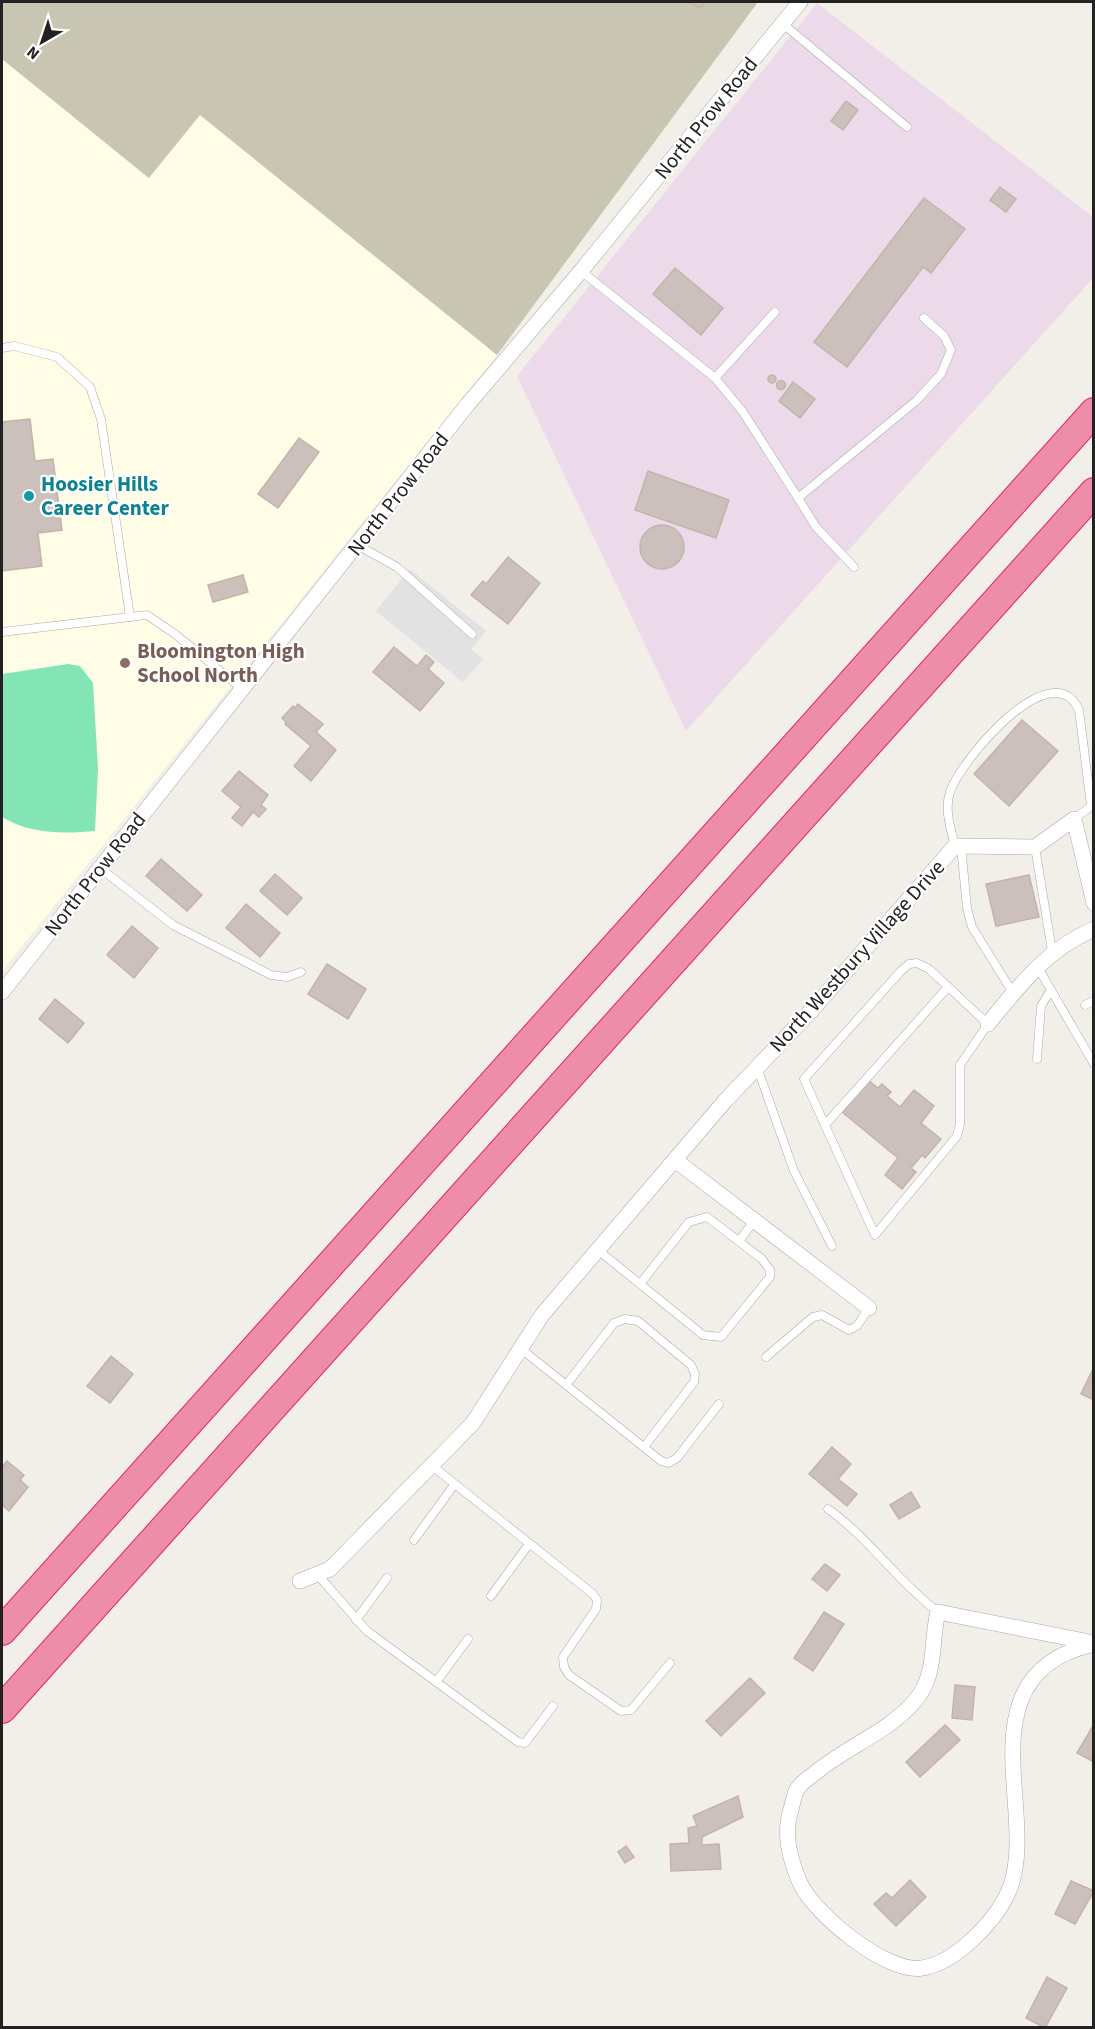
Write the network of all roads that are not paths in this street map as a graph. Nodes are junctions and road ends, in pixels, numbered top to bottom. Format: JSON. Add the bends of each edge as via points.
{"nodes":[{"id":1,"x":800,"y":2,"type":"edge"},
{"id":2,"x":783,"y":24,"type":"junction"},
{"id":3,"x":907,"y":127,"type":"dead end"},
{"id":4,"x":581,"y":271,"type":"junction"},
{"id":5,"x":775,"y":312,"type":"dead end"},
{"id":6,"x":924,"y":318,"type":"dead end"},
{"id":7,"x":2,"y":348,"type":"edge"},
{"id":8,"x":715,"y":378,"type":"junction"},
{"id":9,"x":1094,"y":412,"type":"edge"},
{"id":10,"x":1094,"y":492,"type":"edge"},
{"id":11,"x":798,"y":498,"type":"junction"},
{"id":12,"x":357,"y":545,"type":"junction"},
{"id":13,"x":854,"y":567,"type":"dead end"},
{"id":14,"x":130,"y":617,"type":"junction"},
{"id":15,"x":2,"y":632,"type":"edge"},
{"id":16,"x":472,"y":634,"type":"dead end"},
{"id":17,"x":242,"y":689,"type":"junction"},
{"id":18,"x":1092,"y":804,"type":"edge"},
{"id":19,"x":1074,"y":819,"type":"junction"},
{"id":20,"x":958,"y":846,"type":"junction"},
{"id":21,"x":1035,"y":847,"type":"junction"},
{"id":22,"x":100,"y":868,"type":"junction"},
{"id":23,"x":1094,"y":903,"type":"edge"},
{"id":24,"x":1094,"y":929,"type":"edge"},
{"id":25,"x":1052,"y":951,"type":"junction"},
{"id":26,"x":1037,"y":966,"type":"junction"},
{"id":27,"x":301,"y":972,"type":"dead end"},
{"id":28,"x":948,"y":987,"type":"junction"},
{"id":29,"x":1051,"y":990,"type":"junction"},
{"id":30,"x":2,"y":992,"type":"edge"},
{"id":31,"x":1013,"y":993,"type":"junction"},
{"id":32,"x":988,"y":1024,"type":"junction"},
{"id":33,"x":1037,"y":1059,"type":"dead end"},
{"id":34,"x":1094,"y":1064,"type":"edge"},
{"id":35,"x":757,"y":1067,"type":"junction"},
{"id":36,"x":825,"y":1125,"type":"junction"},
{"id":37,"x":675,"y":1160,"type":"junction"},
{"id":38,"x":754,"y":1221,"type":"junction"},
{"id":39,"x":739,"y":1241,"type":"junction"},
{"id":40,"x":832,"y":1246,"type":"dead end"},
{"id":41,"x":598,"y":1250,"type":"junction"},
{"id":42,"x":640,"y":1284,"type":"junction"},
{"id":43,"x":869,"y":1308,"type":"joint"},
{"id":44,"x":520,"y":1348,"type":"junction"},
{"id":45,"x":766,"y":1357,"type":"dead end"},
{"id":46,"x":566,"y":1385,"type":"junction"},
{"id":47,"x":719,"y":1404,"type":"dead end"},
{"id":48,"x":644,"y":1447,"type":"junction"},
{"id":49,"x":431,"y":1466,"type":"junction"},
{"id":50,"x":454,"y":1485,"type":"junction"},
{"id":51,"x":828,"y":1509,"type":"dead end"},
{"id":52,"x":414,"y":1539,"type":"dead end"},
{"id":53,"x":529,"y":1544,"type":"junction"},
{"id":54,"x":317,"y":1574,"type":"junction"},
{"id":55,"x":387,"y":1578,"type":"dead end"},
{"id":56,"x":300,"y":1581,"type":"dead end"},
{"id":57,"x":491,"y":1596,"type":"dead end"},
{"id":58,"x":938,"y":1611,"type":"junction"},
{"id":59,"x":356,"y":1620,"type":"junction"},
{"id":60,"x":2,"y":1631,"type":"edge"},
{"id":61,"x":468,"y":1639,"type":"dead end"},
{"id":62,"x":1094,"y":1644,"type":"edge"},
{"id":63,"x":670,"y":1663,"type":"dead end"},
{"id":64,"x":436,"y":1682,"type":"junction"},
{"id":65,"x":553,"y":1706,"type":"dead end"},
{"id":66,"x":2,"y":1709,"type":"edge"}],
"edges":[{"from":1,"to":2,"type":"street","name":"North Prow Road"},
{"from":2,"to":3,"type":"lane"},
{"from":2,"to":4,"type":"street","name":"North Prow Road"},
{"from":4,"to":8,"type":"lane"},
{"from":4,"to":12,"type":"street","name":"North Prow Road","via":[[468,404]]},
{"from":5,"to":8,"type":"lane"},
{"from":6,"to":11,"type":"lane","via":[[944,336],[951,350],[940,374],[916,401]]},
{"from":7,"to":14,"type":"lane","via":[[14,346],[57,357],[90,387],[101,419]]},
{"from":8,"to":11,"type":"lane","via":[[743,412]]},
{"from":9,"to":60,"type":"highway"},
{"from":10,"to":66,"type":"highway"},
{"from":11,"to":13,"type":"lane","via":[[816,527]]},
{"from":12,"to":16,"type":"lane","via":[[398,567]]},
{"from":12,"to":17,"type":"street","name":"North Prow Road"},
{"from":14,"to":15,"type":"lane"},
{"from":14,"to":17,"type":"lane","via":[[147,615]]},
{"from":17,"to":22,"type":"street","name":"North Prow Road"},
{"from":18,"to":19,"type":"lane"},
{"from":18,"to":20,"type":"lane","via":[[1079,710],[1070,697],[1048,693],[1011,712],[956,778],[947,812]]},
{"from":19,"to":21,"type":"street"},
{"from":19,"to":23,"type":"street"},
{"from":20,"to":21,"type":"street","name":"North Westbury Village Drive"},
{"from":20,"to":31,"type":"lane","via":[[972,927]]},
{"from":20,"to":35,"type":"street","name":"North Westbury Village Drive"},
{"from":21,"to":25,"type":"lane"},
{"from":22,"to":27,"type":"lane","via":[[173,925],[271,975],[287,977]]},
{"from":22,"to":30,"type":"street","name":"North Prow Road"},
{"from":24,"to":25,"type":"street"},
{"from":25,"to":26,"type":"street"},
{"from":26,"to":29,"type":"lane"},
{"from":26,"to":31,"type":"street"},
{"from":28,"to":32,"type":"lane"},
{"from":28,"to":36,"type":"lane"},
{"from":28,"to":36,"type":"lane","via":[[929,969],[909,964],[806,1074],[806,1084]]},
{"from":29,"to":33,"type":"lane","via":[[1041,1006]]},
{"from":29,"to":34,"type":"lane"},
{"from":31,"to":32,"type":"street"},
{"from":32,"to":36,"type":"lane","via":[[960,1065],[957,1136],[875,1235]]},
{"from":35,"to":37,"type":"street","name":"North Westbury Village Drive"},
{"from":35,"to":40,"type":"lane","via":[[794,1171]]},
{"from":37,"to":38,"type":"street"},
{"from":37,"to":41,"type":"street","name":"North Westbury Village Drive"},
{"from":38,"to":39,"type":"lane"},
{"from":38,"to":43,"type":"street"},
{"from":39,"to":42,"type":"lane","via":[[707,1217],[698,1217],[689,1222]]},
{"from":39,"to":42,"type":"lane","via":[[762,1259],[770,1277],[721,1337],[703,1335]]},
{"from":41,"to":42,"type":"lane"},
{"from":41,"to":44,"type":"street","name":"North Westbury Village Drive","via":[[542,1315]]},
{"from":43,"to":45,"type":"lane","via":[[857,1326],[849,1330],[822,1315],[813,1317]]},
{"from":44,"to":46,"type":"lane"},
{"from":44,"to":49,"type":"street","name":"North Westbury Village Drive","via":[[473,1423]]},
{"from":46,"to":48,"type":"lane"},
{"from":46,"to":48,"type":"lane","via":[[614,1323],[638,1320],[691,1365],[695,1374],[694,1382]]},
{"from":47,"to":48,"type":"lane","via":[[678,1458],[668,1463],[661,1461]]},
{"from":49,"to":50,"type":"lane"},
{"from":49,"to":54,"type":"street","name":"North Westbury Village Drive","via":[[330,1569]]},
{"from":50,"to":52,"type":"lane"},
{"from":50,"to":53,"type":"lane"},
{"from":51,"to":58,"type":"lane","via":[[918,1597]]},
{"from":53,"to":57,"type":"lane"},
{"from":53,"to":63,"type":"lane","via":[[597,1600],[596,1609],[563,1657],[569,1675],[626,1711],[632,1710]]},
{"from":54,"to":56,"type":"street","name":"North Westbury Village Drive"},
{"from":54,"to":59,"type":"lane"},
{"from":55,"to":59,"type":"lane"},
{"from":58,"to":62,"type":"street"},
{"from":58,"to":62,"type":"street","via":[[932,1670],[914,1702],[888,1724],[834,1757],[798,1788],[787,1823],[790,1861],[804,1893],[827,1919],[861,1947],[920,1969],[969,1944],[1004,1900],[1016,1869],[1014,1724],[1021,1701],[1026,1688],[1048,1664],[1067,1652]]},
{"from":59,"to":64,"type":"lane"},
{"from":61,"to":64,"type":"lane"},
{"from":64,"to":65,"type":"lane","via":[[518,1742],[525,1743]]}]}
